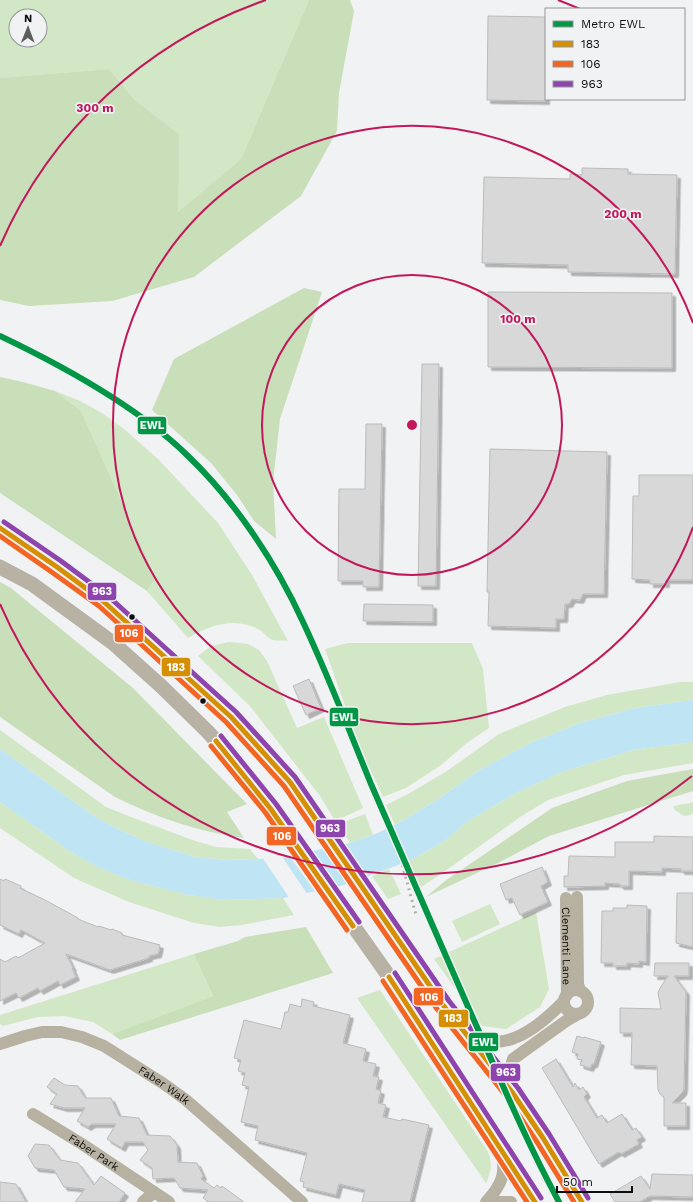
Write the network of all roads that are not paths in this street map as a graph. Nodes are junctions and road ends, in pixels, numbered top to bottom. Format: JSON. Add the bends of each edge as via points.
{"nodes":[{"id":1,"x":0,"y":528,"type":"edge"},
{"id":2,"x":0,"y":558,"type":"edge"},
{"id":3,"x":0,"y":567,"type":"edge"},
{"id":4,"x":32,"y":584,"type":"junction"},
{"id":5,"x":580,"y":991,"type":"junction"},
{"id":6,"x":565,"y":998,"type":"junction"},
{"id":7,"x":578,"y":1014,"type":"junction"},
{"id":8,"x":463,"y":1031,"type":"junction"},
{"id":9,"x":0,"y":1044,"type":"edge"},
{"id":10,"x":512,"y":1092,"type":"junction"},
{"id":11,"x":33,"y":1114,"type":"dead end"},
{"id":12,"x":497,"y":1143,"type":"junction"},
{"id":13,"x":154,"y":1192,"type":"junction"},
{"id":14,"x":143,"y":1202,"type":"edge"},
{"id":15,"x":169,"y":1202,"type":"edge"},
{"id":16,"x":302,"y":1202,"type":"edge"},
{"id":17,"x":486,"y":1202,"type":"edge"},
{"id":18,"x":497,"y":1202,"type":"edge"},
{"id":19,"x":511,"y":1202,"type":"edge"},
{"id":20,"x":535,"y":1202,"type":"edge"},
{"id":21,"x":582,"y":1202,"type":"edge"}],
"edges":[{"from":1,"to":8,"type":"main road","via":[[103,601],[231,717],[290,782]]},
{"from":2,"to":4,"type":"main road"},
{"from":3,"to":4,"type":"main road"},
{"from":4,"to":12,"type":"main road","via":[[113,644],[161,686],[238,766],[395,985]]},
{"from":5,"to":6,"type":"street","name":"Clementi Lane","via":[[573,991]]},
{"from":5,"to":6,"type":"street","name":"Clementi Lane","via":[[571,897]]},
{"from":5,"to":7,"type":"street","name":"Clementi Lane","via":[[586,996],[588,1003],[585,1010]]},
{"from":6,"to":7,"type":"street","name":"Clementi Lane","via":[[565,1008],[570,1013]]},
{"from":6,"to":8,"type":"street","name":"Clementi Lane","via":[[539,1024],[502,1042],[486,1041]]},
{"from":7,"to":10,"type":"street","name":"Clementi Lane","via":[[513,1059],[508,1072]]},
{"from":8,"to":10,"type":"main road"},
{"from":9,"to":16,"type":"street","name":"Faber Walk","via":[[42,1032],[61,1032],[104,1046],[186,1100]]},
{"from":10,"to":21,"type":"main road"},
{"from":11,"to":13,"type":"street","name":"Faber Park"},
{"from":12,"to":17,"type":"street","via":[[504,1166],[497,1190]]},
{"from":12,"to":20,"type":"main road"},
{"from":13,"to":14,"type":"street"},
{"from":13,"to":15,"type":"street","name":"Faber Park"},
{"from":18,"to":19,"type":"street"}]}
